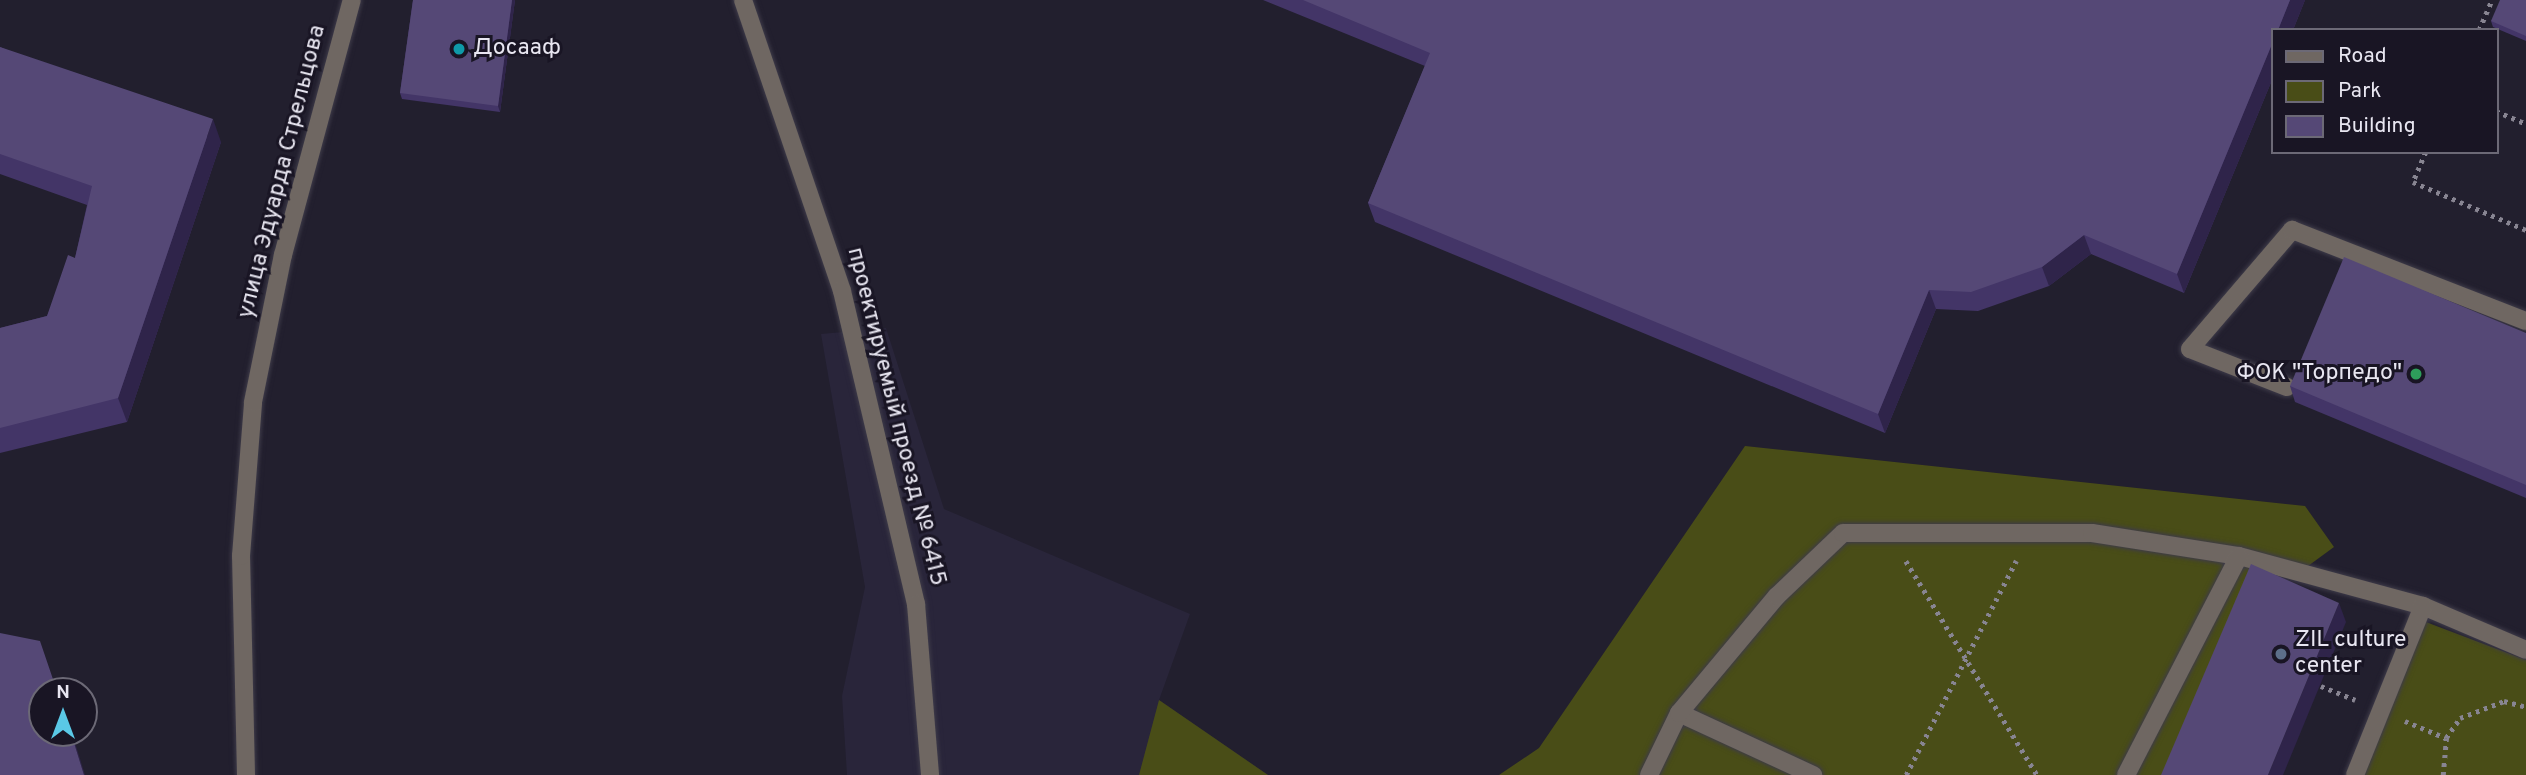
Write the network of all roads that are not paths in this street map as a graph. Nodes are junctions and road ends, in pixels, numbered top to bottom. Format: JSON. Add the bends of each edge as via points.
{"nodes":[{"id":1,"x":352,"y":0,"type":"edge"},
{"id":2,"x":743,"y":0,"type":"edge"},
{"id":3,"x":2526,"y":321,"type":"edge"},
{"id":4,"x":2287,"y":387,"type":"edge"},
{"id":5,"x":2239,"y":556,"type":"junction"},
{"id":6,"x":2423,"y":606,"type":"junction"},
{"id":7,"x":2526,"y":650,"type":"edge"},
{"id":8,"x":1679,"y":713,"type":"junction"},
{"id":9,"x":246,"y":775,"type":"edge"},
{"id":10,"x":930,"y":775,"type":"edge"},
{"id":11,"x":1649,"y":775,"type":"edge"},
{"id":12,"x":1813,"y":775,"type":"edge"},
{"id":13,"x":2126,"y":775,"type":"edge"},
{"id":14,"x":2355,"y":775,"type":"edge"}],
"edges":[{"from":1,"to":9,"type":"street","name":"улица Эдуарда Стрельцова","via":[[283,255],[253,402],[241,556]]},
{"from":2,"to":10,"type":"street","name":"проектируемый проезд № 6415","via":[[842,291],[916,604]]},
{"from":3,"to":4,"type":"street","via":[[2292,230],[2190,349]]},
{"from":5,"to":6,"type":"street"},
{"from":5,"to":8,"type":"street","via":[[2092,533],[1843,533],[1777,596]]},
{"from":5,"to":13,"type":"street"},
{"from":6,"to":7,"type":"street"},
{"from":6,"to":14,"type":"street"},
{"from":8,"to":11,"type":"street"},
{"from":8,"to":12,"type":"street"}]}
